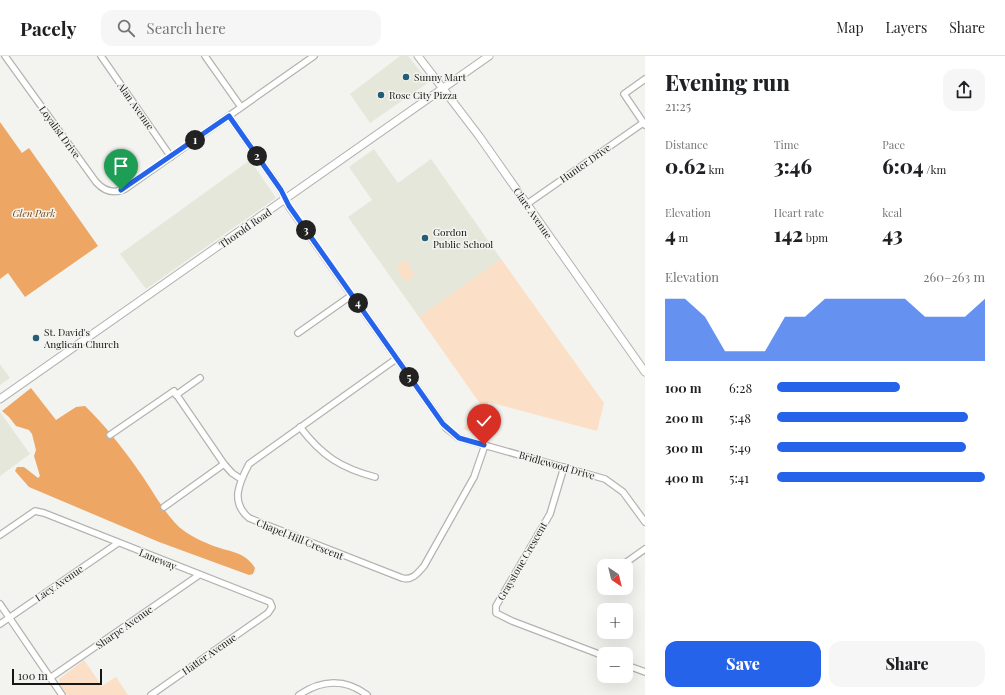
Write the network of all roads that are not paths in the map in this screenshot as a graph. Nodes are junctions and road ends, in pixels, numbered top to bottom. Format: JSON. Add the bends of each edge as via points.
{"nodes":[{"id":1,"x":5,"y":56,"type":"edge"},
{"id":2,"x":101,"y":56,"type":"edge"},
{"id":3,"x":205,"y":56,"type":"edge"},
{"id":4,"x":418,"y":56,"type":"edge"},
{"id":5,"x":489,"y":56,"type":"edge"},
{"id":6,"x":312,"y":57,"type":"edge"},
{"id":7,"x":645,"y":79,"type":"edge"},
{"id":8,"x":442,"y":89,"type":"junction"},
{"id":9,"x":241,"y":107,"type":"junction"},
{"id":10,"x":229,"y":116,"type":"junction"},
{"id":11,"x":644,"y":124,"type":"edge"},
{"id":12,"x":171,"y":156,"type":"junction"},
{"id":13,"x":286,"y":199,"type":"junction"},
{"id":14,"x":527,"y":204,"type":"junction"},
{"id":15,"x":352,"y":295,"type":"junction"},
{"id":16,"x":298,"y":333,"type":"dead end"},
{"id":17,"x":396,"y":359,"type":"junction"},
{"id":18,"x":645,"y":372,"type":"edge"},
{"id":19,"x":200,"y":378,"type":"dead end"},
{"id":20,"x":176,"y":395,"type":"junction"},
{"id":21,"x":0,"y":400,"type":"edge"},
{"id":22,"x":300,"y":427,"type":"junction"},
{"id":23,"x":110,"y":434,"type":"dead end"},
{"id":24,"x":484,"y":445,"type":"junction"},
{"id":25,"x":224,"y":464,"type":"junction"},
{"id":26,"x":564,"y":467,"type":"junction"},
{"id":27,"x":375,"y":477,"type":"dead end"},
{"id":28,"x":241,"y":479,"type":"junction"},
{"id":29,"x":164,"y":507,"type":"dead end"},
{"id":30,"x":645,"y":522,"type":"edge"},
{"id":31,"x":0,"y":535,"type":"edge"},
{"id":32,"x":118,"y":543,"type":"junction"},
{"id":33,"x":645,"y":549,"type":"edge"},
{"id":34,"x":631,"y":559,"type":"edge"},
{"id":35,"x":199,"y":575,"type":"junction"},
{"id":36,"x":0,"y":604,"type":"edge"},
{"id":37,"x":268,"y":613,"type":"joint"},
{"id":38,"x":9,"y":617,"type":"junction"},
{"id":39,"x":0,"y":624,"type":"edge"},
{"id":40,"x":597,"y":653,"type":"edge"},
{"id":41,"x":633,"y":668,"type":"edge"},
{"id":42,"x":645,"y":672,"type":"edge"},
{"id":43,"x":50,"y":678,"type":"junction"},
{"id":44,"x":62,"y":695,"type":"edge"},
{"id":45,"x":151,"y":695,"type":"edge"},
{"id":46,"x":299,"y":695,"type":"edge"},
{"id":47,"x":367,"y":695,"type":"edge"}],
"edges":[{"from":1,"to":12,"type":"street","name":"Loyalist Drive","via":[[96,182],[110,191],[125,189]]},
{"from":2,"to":12,"type":"street","name":"Alan Avenue"},
{"from":3,"to":9,"type":"street"},
{"from":4,"to":8,"type":"street","name":"Clare Avenue"},
{"from":5,"to":8,"type":"street","name":"Thorold Road"},
{"from":6,"to":9,"type":"street"},
{"from":7,"to":11,"type":"street","via":[[624,94]]},
{"from":8,"to":13,"type":"street","name":"Thorold Road"},
{"from":8,"to":14,"type":"street","name":"Clare Avenue"},
{"from":9,"to":10,"type":"street"},
{"from":10,"to":12,"type":"street"},
{"from":10,"to":13,"type":"street","name":"Bridlewood Drive"},
{"from":11,"to":14,"type":"street","name":"Hunter Drive"},
{"from":13,"to":15,"type":"street","name":"Bridlewood Drive"},
{"from":13,"to":21,"type":"street","name":"Thorold Road"},
{"from":14,"to":18,"type":"street","name":"Clare Avenue"},
{"from":15,"to":16,"type":"street"},
{"from":15,"to":17,"type":"street","name":"Bridlewood Drive"},
{"from":17,"to":22,"type":"street","name":"Chapel Hill Crescent"},
{"from":17,"to":24,"type":"street","name":"Bridlewood Drive","via":[[450,432],[459,438]]},
{"from":19,"to":20,"type":"street"},
{"from":20,"to":23,"type":"street","via":[[174,391]]},
{"from":20,"to":25,"type":"street"},
{"from":22,"to":27,"type":"street","via":[[318,449],[334,461],[352,471]]},
{"from":22,"to":28,"type":"street","name":"Chapel Hill Crescent","via":[[254,459]]},
{"from":24,"to":26,"type":"street","name":"Bridlewood Drive"},
{"from":24,"to":28,"type":"street","name":"Chapel Hill Crescent","via":[[474,477],[459,506],[424,566],[417,575],[408,579],[249,518],[238,505],[237,496]]},
{"from":25,"to":28,"type":"street"},
{"from":25,"to":29,"type":"street"},
{"from":26,"to":30,"type":"street","name":"Bridlewood Drive","via":[[611,483],[628,498]]},
{"from":26,"to":40,"type":"street","name":"Graystone Crescent","via":[[550,514],[496,606],[496,613]]},
{"from":31,"to":32,"type":"street","name":"Laneway","via":[[34,511]]},
{"from":32,"to":35,"type":"street","name":"Laneway"},
{"from":32,"to":38,"type":"street","name":"Lacy Avenue"},
{"from":33,"to":34,"type":"street"},
{"from":35,"to":37,"type":"street","name":"Laneway","via":[[270,602],[272,607]]},
{"from":35,"to":43,"type":"street","name":"Sharpe Avenue"},
{"from":36,"to":38,"type":"street"},
{"from":37,"to":45,"type":"street","name":"Hatter Avenue"},
{"from":38,"to":39,"type":"street","name":"Lacy Avenue"},
{"from":38,"to":43,"type":"street"},
{"from":41,"to":42,"type":"street"},
{"from":43,"to":44,"type":"street"},
{"from":46,"to":47,"type":"street","via":[[321,683],[332,682],[342,683]]}]}
